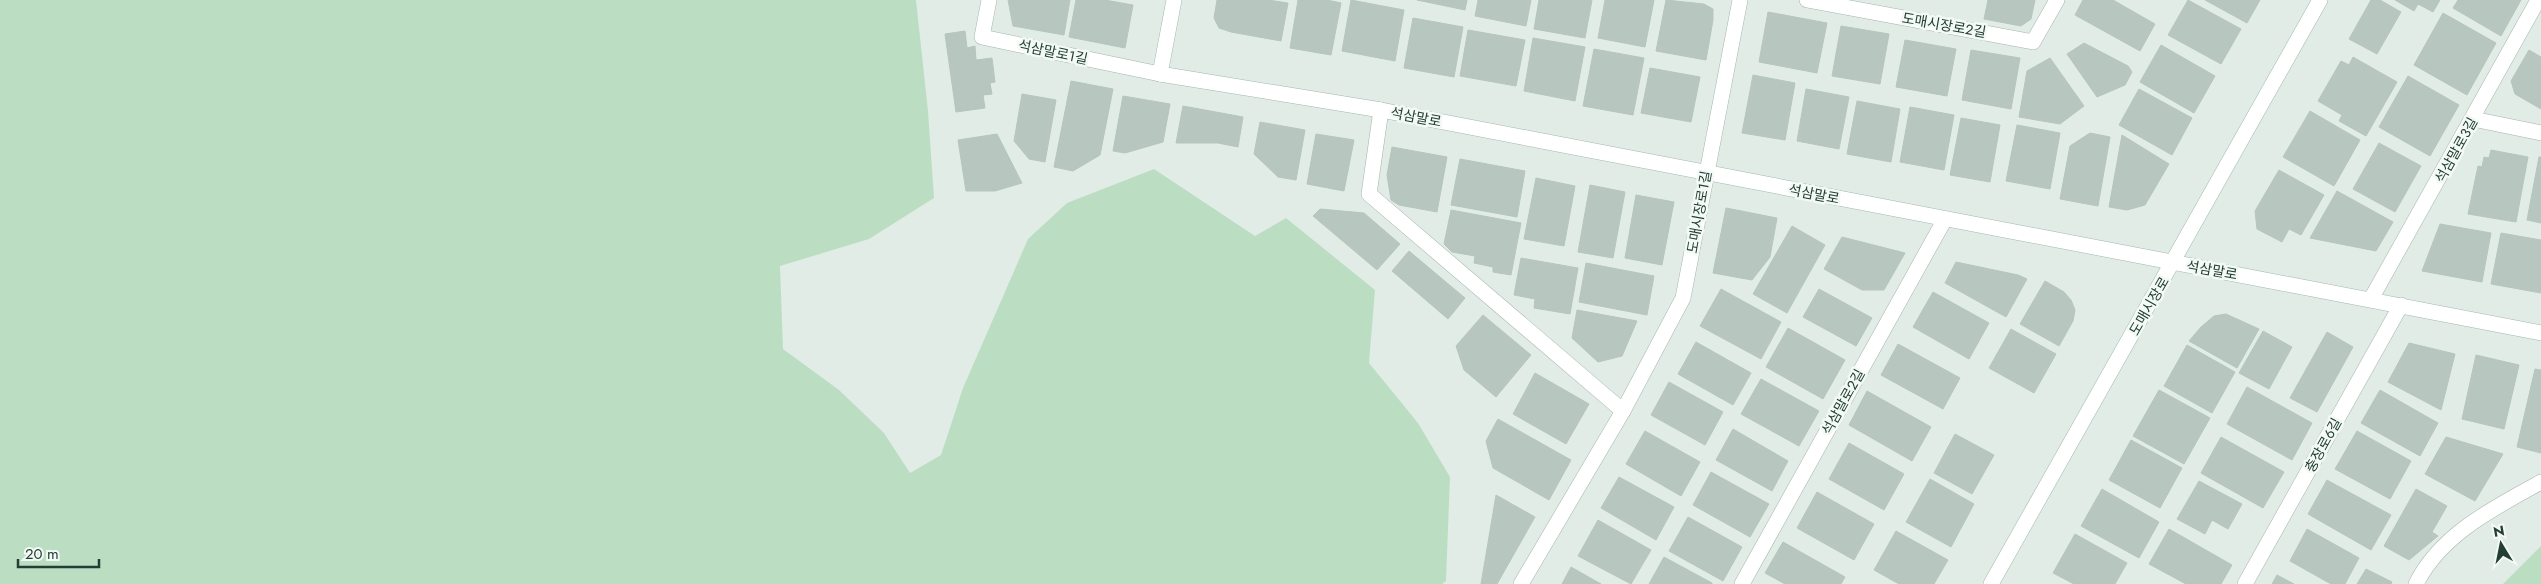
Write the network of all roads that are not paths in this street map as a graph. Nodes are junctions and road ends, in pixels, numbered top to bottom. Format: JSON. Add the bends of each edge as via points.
{"nodes":[{"id":1,"x":989,"y":0,"type":"edge"},
{"id":2,"x":1174,"y":0,"type":"edge"},
{"id":3,"x":1740,"y":0,"type":"edge"},
{"id":4,"x":1807,"y":0,"type":"edge"},
{"id":5,"x":2057,"y":0,"type":"edge"},
{"id":6,"x":2320,"y":0,"type":"edge"},
{"id":7,"x":2538,"y":0,"type":"edge"},
{"id":8,"x":1160,"y":74,"type":"junction"},
{"id":9,"x":1381,"y":110,"type":"junction"},
{"id":10,"x":2473,"y":119,"type":"junction"},
{"id":11,"x":2541,"y":133,"type":"edge"},
{"id":12,"x":1706,"y":173,"type":"junction"},
{"id":13,"x":1945,"y":219,"type":"junction"},
{"id":14,"x":2173,"y":263,"type":"junction"},
{"id":15,"x":2371,"y":299,"type":"junction"},
{"id":16,"x":2401,"y":305,"type":"junction"},
{"id":17,"x":2541,"y":333,"type":"edge"},
{"id":18,"x":1623,"y":411,"type":"junction"},
{"id":19,"x":2541,"y":482,"type":"edge"},
{"id":20,"x":1521,"y":584,"type":"edge"},
{"id":21,"x":1742,"y":584,"type":"edge"},
{"id":22,"x":1991,"y":584,"type":"edge"},
{"id":23,"x":2245,"y":584,"type":"edge"},
{"id":24,"x":2416,"y":584,"type":"edge"}],
"edges":[{"from":1,"to":8,"type":"street","name":"석삼말로1길","via":[[982,36]]},
{"from":2,"to":8,"type":"street"},
{"from":3,"to":12,"type":"street","name":"도매시장로1길"},
{"from":4,"to":5,"type":"street","name":"도매시장로2길","via":[[2033,42]]},
{"from":6,"to":14,"type":"street","name":"도매시장로"},
{"from":7,"to":10,"type":"street","name":"석삼말로3길"},
{"from":8,"to":9,"type":"street","name":"석삼말로"},
{"from":9,"to":12,"type":"street","name":"석삼말로"},
{"from":9,"to":18,"type":"street","via":[[1369,194]]},
{"from":10,"to":11,"type":"street"},
{"from":10,"to":15,"type":"street","name":"석삼말로3길"},
{"from":12,"to":13,"type":"street","name":"석삼말로"},
{"from":12,"to":18,"type":"street","name":"도매시장로1길","via":[[1683,298]]},
{"from":13,"to":14,"type":"street","name":"석삼말로"},
{"from":13,"to":21,"type":"street","name":"석삼말로2길"},
{"from":14,"to":15,"type":"street","name":"석삼말로"},
{"from":14,"to":22,"type":"street","name":"도매시장로"},
{"from":15,"to":16,"type":"street","name":"석삼말로"},
{"from":16,"to":17,"type":"street","name":"석삼말로"},
{"from":16,"to":23,"type":"street","name":"충장로6길"},
{"from":18,"to":20,"type":"street","name":"도매시장로1길"},
{"from":19,"to":24,"type":"street","via":[[2478,517],[2426,564]]}]}
